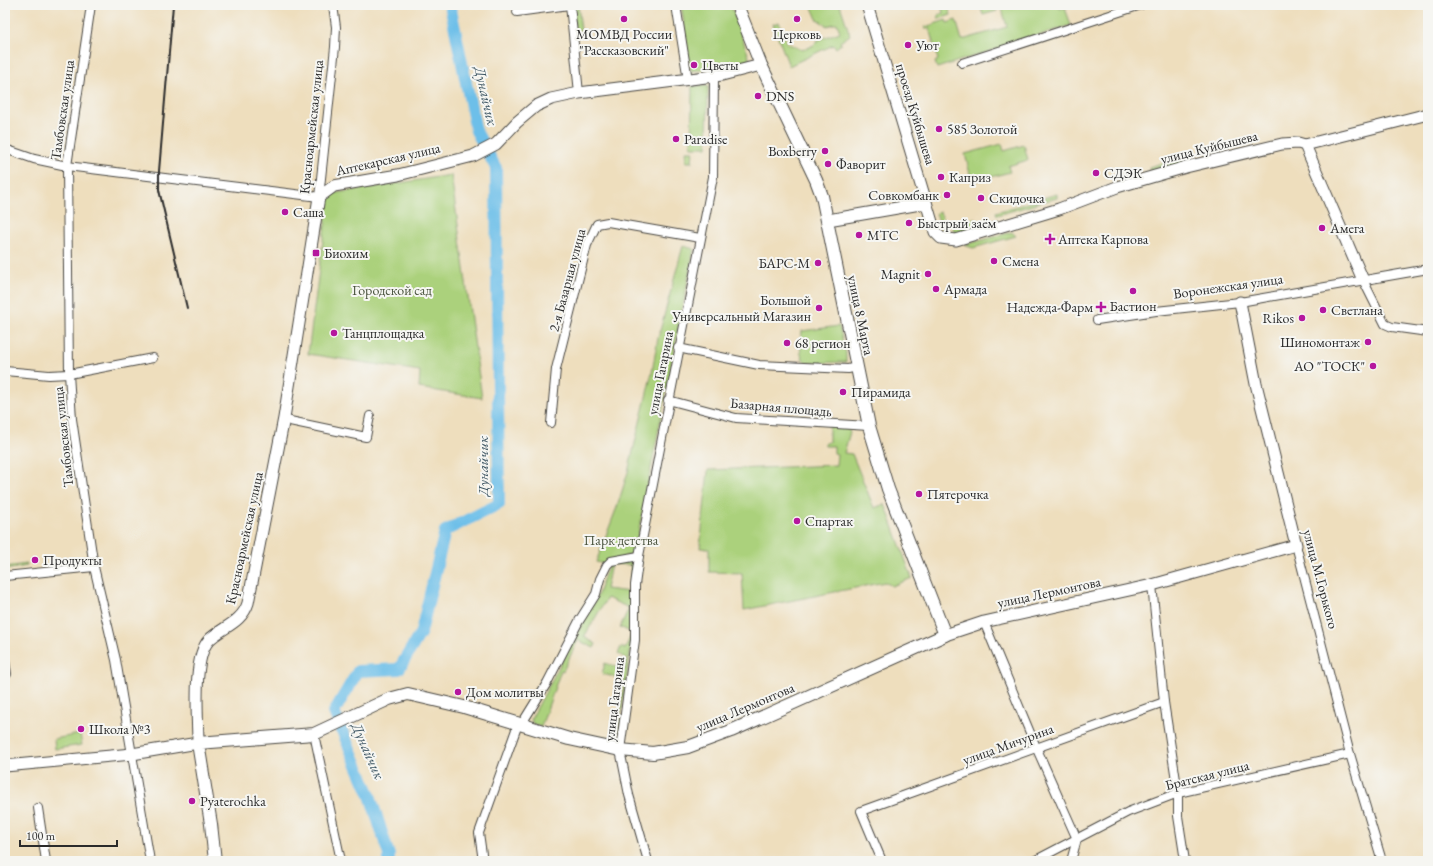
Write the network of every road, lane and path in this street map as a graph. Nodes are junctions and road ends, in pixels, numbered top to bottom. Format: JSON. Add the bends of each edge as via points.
{"nodes":[{"id":1,"x":91,"y":5,"type":"edge"},
{"id":2,"x":333,"y":5,"type":"edge"},
{"id":3,"x":569,"y":5,"type":"edge"},
{"id":4,"x":676,"y":5,"type":"edge"},
{"id":5,"x":737,"y":5,"type":"edge"},
{"id":6,"x":867,"y":5,"type":"edge"},
{"id":7,"x":1141,"y":5,"type":"edge"},
{"id":8,"x":517,"y":12,"type":"dead end"},
{"id":9,"x":962,"y":63,"type":"dead end"},
{"id":10,"x":761,"y":65,"type":"junction"},
{"id":11,"x":714,"y":77,"type":"junction"},
{"id":12,"x":688,"y":80,"type":"junction"},
{"id":13,"x":580,"y":93,"type":"junction"},
{"id":14,"x":1428,"y":114,"type":"edge"},
{"id":15,"x":1305,"y":145,"type":"junction"},
{"id":16,"x":5,"y":149,"type":"edge"},
{"id":17,"x":67,"y":166,"type":"junction"},
{"id":18,"x":319,"y":196,"type":"junction"},
{"id":19,"x":926,"y":203,"type":"junction"},
{"id":20,"x":828,"y":220,"type":"junction"},
{"id":21,"x":935,"y":232,"type":"joint"},
{"id":22,"x":700,"y":238,"type":"junction"},
{"id":23,"x":1428,"y":269,"type":"edge"},
{"id":24,"x":1364,"y":280,"type":"junction"},
{"id":25,"x":1240,"y":302,"type":"junction"},
{"id":26,"x":1097,"y":320,"type":"dead end"},
{"id":27,"x":1428,"y":332,"type":"edge"},
{"id":28,"x":678,"y":348,"type":"junction"},
{"id":29,"x":153,"y":358,"type":"dead end"},
{"id":30,"x":857,"y":367,"type":"junction"},
{"id":31,"x":5,"y":370,"type":"edge"},
{"id":32,"x":69,"y":374,"type":"junction"},
{"id":33,"x":668,"y":400,"type":"junction"},
{"id":34,"x":370,"y":416,"type":"dead end"},
{"id":35,"x":284,"y":418,"type":"junction"},
{"id":36,"x":551,"y":423,"type":"dead end"},
{"id":37,"x":869,"y":426,"type":"junction"},
{"id":38,"x":1296,"y":545,"type":"junction"},
{"id":39,"x":639,"y":556,"type":"junction"},
{"id":40,"x":94,"y":567,"type":"junction"},
{"id":41,"x":5,"y":576,"type":"edge"},
{"id":42,"x":1152,"y":585,"type":"junction"},
{"id":43,"x":984,"y":622,"type":"junction"},
{"id":44,"x":946,"y":636,"type":"junction"},
{"id":45,"x":5,"y":661,"type":"edge"},
{"id":46,"x":7,"y":674,"type":"dead end"},
{"id":47,"x":1164,"y":702,"type":"junction"},
{"id":48,"x":520,"y":725,"type":"junction"},
{"id":49,"x":314,"y":734,"type":"junction"},
{"id":50,"x":198,"y":743,"type":"junction"},
{"id":51,"x":1036,"y":747,"type":"junction"},
{"id":52,"x":620,"y":750,"type":"junction"},
{"id":53,"x":132,"y":754,"type":"junction"},
{"id":54,"x":1350,"y":754,"type":"junction"},
{"id":55,"x":5,"y":766,"type":"edge"},
{"id":56,"x":1178,"y":794,"type":"junction"},
{"id":57,"x":38,"y":808,"type":"dead end"},
{"id":58,"x":1078,"y":839,"type":"junction"},
{"id":59,"x":1038,"y":860,"type":"edge"},
{"id":60,"x":46,"y":861,"type":"edge"},
{"id":61,"x":150,"y":861,"type":"edge"},
{"id":62,"x":215,"y":861,"type":"edge"},
{"id":63,"x":341,"y":861,"type":"edge"},
{"id":64,"x":483,"y":861,"type":"edge"},
{"id":65,"x":648,"y":861,"type":"edge"},
{"id":66,"x":882,"y":861,"type":"edge"},
{"id":67,"x":1071,"y":861,"type":"edge"},
{"id":68,"x":1185,"y":861,"type":"edge"},
{"id":69,"x":1382,"y":861,"type":"edge"}],
"edges":[{"from":1,"to":17,"type":"street","name":"Тамбовская улица"},
{"from":2,"to":18,"type":"street","name":"Красноармейская улица","via":[[335,47]]},
{"from":3,"to":8,"type":"street"},
{"from":3,"to":13,"type":"street"},
{"from":4,"to":12,"type":"street"},
{"from":5,"to":10,"type":"main road","name":"улица 8 Марта"},
{"from":6,"to":19,"type":"street","name":"проезд Куйбышева"},
{"from":7,"to":9,"type":"street"},
{"from":10,"to":11,"type":"street","name":"Аптекарская улица"},
{"from":10,"to":20,"type":"main road","name":"улица 8 Марта","via":[[816,180]]},
{"from":11,"to":12,"type":"street","name":"Аптекарская улица"},
{"from":11,"to":22,"type":"street","name":"улица Гагарина","via":[[713,177]]},
{"from":12,"to":13,"type":"street","name":"Аптекарская улица"},
{"from":13,"to":18,"type":"street","name":"Аптекарская улица","via":[[551,99],[536,106],[496,144],[473,156],[398,175],[334,186]]},
{"from":14,"to":15,"type":"street","name":"улица Куйбышева"},
{"from":15,"to":21,"type":"street","name":"улица Куйбышева","via":[[1282,144],[1186,167],[956,240],[941,238]]},
{"from":15,"to":24,"type":"street"},
{"from":16,"to":17,"type":"street"},
{"from":17,"to":18,"type":"street"},
{"from":17,"to":32,"type":"street","name":"Тамбовская улица"},
{"from":18,"to":35,"type":"street","name":"Красноармейская улица"},
{"from":19,"to":20,"type":"street"},
{"from":19,"to":21,"type":"street","name":"проезд Куйбышева"},
{"from":20,"to":30,"type":"main road","name":"улица 8 Марта"},
{"from":22,"to":28,"type":"street","name":"улица Гагарина"},
{"from":22,"to":36,"type":"street","name":"2-я Базарная улица","via":[[608,222],[597,224],[587,245],[556,369]]},
{"from":23,"to":24,"type":"street","name":"Воронежская улица"},
{"from":24,"to":25,"type":"street","name":"Воронежская улица"},
{"from":24,"to":27,"type":"street","via":[[1385,324]]},
{"from":25,"to":26,"type":"street","name":"Воронежская улица"},
{"from":25,"to":38,"type":"street","name":"улица М.Горького","via":[[1256,384]]},
{"from":28,"to":30,"type":"street","via":[[759,365]]},
{"from":28,"to":33,"type":"street","name":"улица Гагарина"},
{"from":29,"to":32,"type":"street"},
{"from":30,"to":37,"type":"main road","name":"улица 8 Марта"},
{"from":31,"to":32,"type":"street","via":[[49,375]]},
{"from":32,"to":40,"type":"street","name":"Тамбовская улица","via":[[73,426]]},
{"from":33,"to":37,"type":"street","name":"Базарная площадь","via":[[736,418]]},
{"from":33,"to":39,"type":"street","name":"улица Гагарина"},
{"from":34,"to":35,"type":"street","via":[[366,437]]},
{"from":35,"to":50,"type":"street","name":"Красноармейская улица","via":[[246,609],[234,623],[208,641],[200,655],[197,684]]},
{"from":37,"to":44,"type":"main road","name":"улица 8 Марта","via":[[888,489]]},
{"from":38,"to":42,"type":"street","name":"улица Лермонтова"},
{"from":38,"to":54,"type":"street","name":"улица М.Горького"},
{"from":39,"to":48,"type":"street","via":[[607,565],[596,594],[547,683]]},
{"from":39,"to":52,"type":"street","name":"улица Гагарина","via":[[635,640]]},
{"from":40,"to":41,"type":"street"},
{"from":40,"to":53,"type":"street","name":"Тамбовская улица","via":[[116,660]]},
{"from":42,"to":43,"type":"street","name":"улица Лермонтова"},
{"from":42,"to":47,"type":"street"},
{"from":43,"to":44,"type":"street","name":"улица Лермонтова"},
{"from":43,"to":51,"type":"street"},
{"from":44,"to":52,"type":"main road","name":"улица Лермонтова","via":[[731,731],[688,747],[653,754]]},
{"from":45,"to":46,"type":"street"},
{"from":47,"to":51,"type":"street","name":"улица Мичурина"},
{"from":47,"to":56,"type":"street"},
{"from":48,"to":49,"type":"main road","name":"улица Лермонтова","via":[[464,707],[408,694],[388,699]]},
{"from":48,"to":52,"type":"main road","name":"улица Лермонтова"},
{"from":48,"to":64,"type":"street","via":[[479,833]]},
{"from":49,"to":50,"type":"main road","name":"улица Лермонтова"},
{"from":49,"to":63,"type":"street"},
{"from":50,"to":53,"type":"street"},
{"from":50,"to":62,"type":"main road","name":"Красноармейская улица"},
{"from":51,"to":58,"type":"street"},
{"from":51,"to":66,"type":"street","name":"улица Мичурина","via":[[861,811]]},
{"from":52,"to":65,"type":"street","name":"улица Гагарина","via":[[629,795]]},
{"from":53,"to":55,"type":"street"},
{"from":53,"to":61,"type":"street","name":"Тамбовская улица"},
{"from":54,"to":56,"type":"street","name":"Братская улица"},
{"from":54,"to":69,"type":"street","name":"улица М.Горького"},
{"from":56,"to":58,"type":"street","name":"Братская улица","via":[[1128,812]]},
{"from":56,"to":68,"type":"street","via":[[1178,816]]},
{"from":57,"to":60,"type":"street"},
{"from":58,"to":59,"type":"street","name":"Братская улица"},
{"from":58,"to":67,"type":"street"}]}
